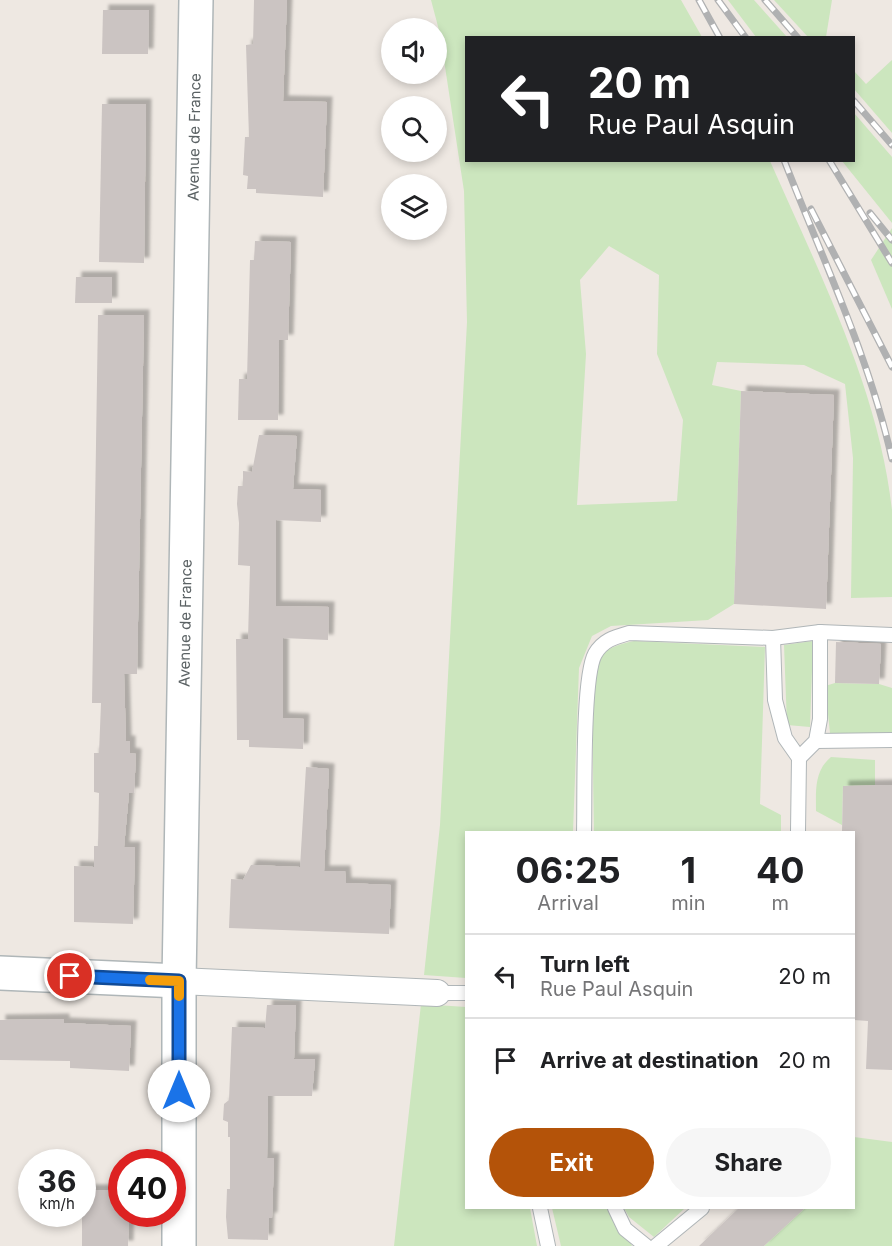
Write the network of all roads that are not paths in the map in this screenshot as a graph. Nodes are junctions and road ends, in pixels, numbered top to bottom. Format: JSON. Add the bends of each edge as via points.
{"nodes":[{"id":1,"x":196,"y":0,"type":"edge"},
{"id":2,"x":820,"y":632,"type":"junction"},
{"id":3,"x":892,"y":635,"type":"edge"},
{"id":4,"x":773,"y":638,"type":"junction"},
{"id":5,"x":892,"y":740,"type":"edge"},
{"id":6,"x":816,"y":741,"type":"junction"},
{"id":7,"x":799,"y":758,"type":"junction"},
{"id":8,"x":584,"y":831,"type":"edge"},
{"id":9,"x":798,"y":831,"type":"edge"},
{"id":10,"x":0,"y":973,"type":"edge"},
{"id":11,"x":179,"y":981,"type":"junction"},
{"id":12,"x":437,"y":993,"type":"joint"},
{"id":13,"x":465,"y":993,"type":"edge"},
{"id":14,"x":540,"y":1209,"type":"edge"},
{"id":15,"x":615,"y":1209,"type":"edge"},
{"id":16,"x":701,"y":1209,"type":"edge"},
{"id":17,"x":179,"y":1246,"type":"edge"},
{"id":18,"x":548,"y":1246,"type":"edge"},
{"id":19,"x":646,"y":1246,"type":"edge"},
{"id":20,"x":656,"y":1246,"type":"edge"}],
"edges":[{"from":1,"to":11,"type":"street","name":"Avenue de France"},
{"from":2,"to":3,"type":"lane"},
{"from":2,"to":4,"type":"lane"},
{"from":2,"to":6,"type":"lane","via":[[820,719]]},
{"from":4,"to":7,"type":"lane","via":[[775,700],[785,738]]},
{"from":4,"to":8,"type":"lane","via":[[629,633],[608,639],[595,655],[588,687]]},
{"from":5,"to":6,"type":"lane"},
{"from":6,"to":7,"type":"lane"},
{"from":7,"to":9,"type":"lane"},
{"from":10,"to":11,"type":"street"},
{"from":11,"to":12,"type":"street"},
{"from":11,"to":17,"type":"street","name":"Avenue de France"},
{"from":12,"to":13,"type":"lane"},
{"from":14,"to":18,"type":"lane"},
{"from":15,"to":19,"type":"lane","via":[[625,1229]]},
{"from":16,"to":20,"type":"lane"}]}
